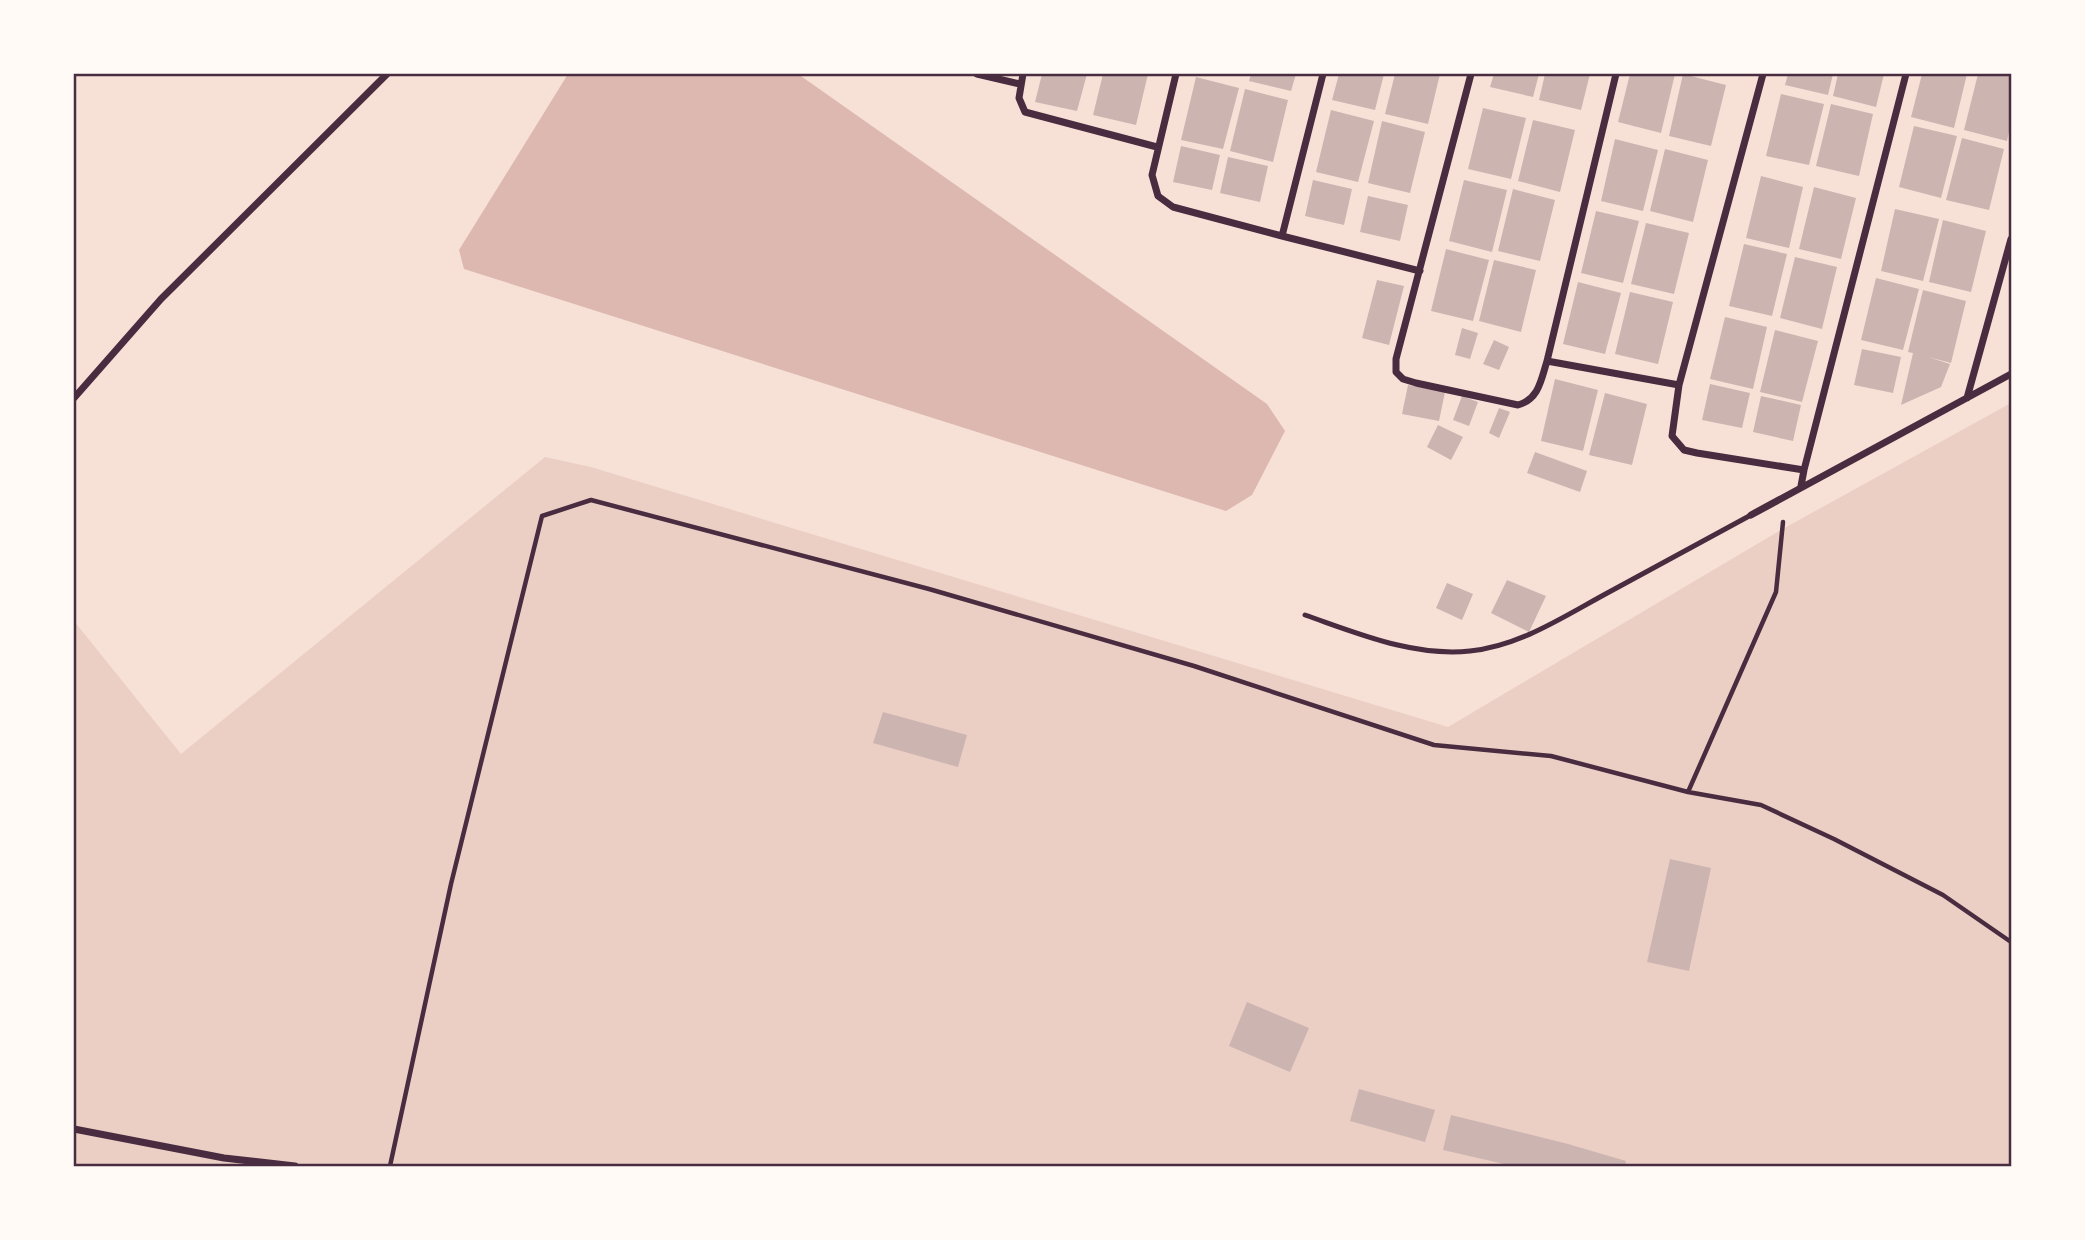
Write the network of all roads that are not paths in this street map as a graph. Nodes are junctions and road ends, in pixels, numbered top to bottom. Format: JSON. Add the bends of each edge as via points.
{"nodes":[{"id":1,"x":387,"y":74,"type":"edge"},
{"id":2,"x":977,"y":74,"type":"edge"},
{"id":3,"x":1023,"y":74,"type":"edge"},
{"id":4,"x":1176,"y":74,"type":"edge"},
{"id":5,"x":1323,"y":74,"type":"edge"},
{"id":6,"x":1471,"y":74,"type":"edge"},
{"id":7,"x":1616,"y":74,"type":"edge"},
{"id":8,"x":1763,"y":74,"type":"edge"},
{"id":9,"x":1906,"y":74,"type":"edge"},
{"id":10,"x":1020,"y":85,"type":"junction"},
{"id":11,"x":1157,"y":147,"type":"junction"},
{"id":12,"x":1282,"y":236,"type":"junction"},
{"id":13,"x":2011,"y":239,"type":"edge"},
{"id":14,"x":1420,"y":271,"type":"junction"},
{"id":15,"x":1547,"y":361,"type":"junction"},
{"id":16,"x":2011,"y":374,"type":"edge"},
{"id":17,"x":1679,"y":386,"type":"junction"},
{"id":18,"x":74,"y":398,"type":"edge"},
{"id":19,"x":1967,"y":398,"type":"junction"},
{"id":20,"x":1804,"y":470,"type":"junction"},
{"id":21,"x":1801,"y":486,"type":"junction"},
{"id":22,"x":1751,"y":515,"type":"joint"},
{"id":23,"x":1305,"y":615,"type":"dead end"},
{"id":24,"x":74,"y":1129,"type":"edge"},
{"id":25,"x":295,"y":1167,"type":"edge"}],
"edges":[{"from":1,"to":18,"type":"street","via":[[161,299]]},
{"from":2,"to":10,"type":"street"},
{"from":3,"to":10,"type":"street"},
{"from":4,"to":11,"type":"street"},
{"from":5,"to":12,"type":"street"},
{"from":6,"to":14,"type":"street"},
{"from":7,"to":15,"type":"street"},
{"from":8,"to":17,"type":"street"},
{"from":9,"to":20,"type":"street"},
{"from":10,"to":11,"type":"street","via":[[1020,105],[1025,112]]},
{"from":11,"to":12,"type":"street","via":[[1152,174],[1164,202]]},
{"from":12,"to":14,"type":"street"},
{"from":13,"to":19,"type":"street"},
{"from":14,"to":15,"type":"street","via":[[1394,366],[1399,376],[1518,405],[1535,395]]},
{"from":15,"to":17,"type":"street"},
{"from":16,"to":19,"type":"street"},
{"from":17,"to":20,"type":"street","via":[[1672,436],[1684,450]]},
{"from":19,"to":21,"type":"street"},
{"from":20,"to":21,"type":"street"},
{"from":21,"to":22,"type":"street"},
{"from":22,"to":23,"type":"lane","via":[[1546,627],[1508,643],[1469,651],[1426,650],[1383,642]]},
{"from":24,"to":25,"type":"street"}]}
